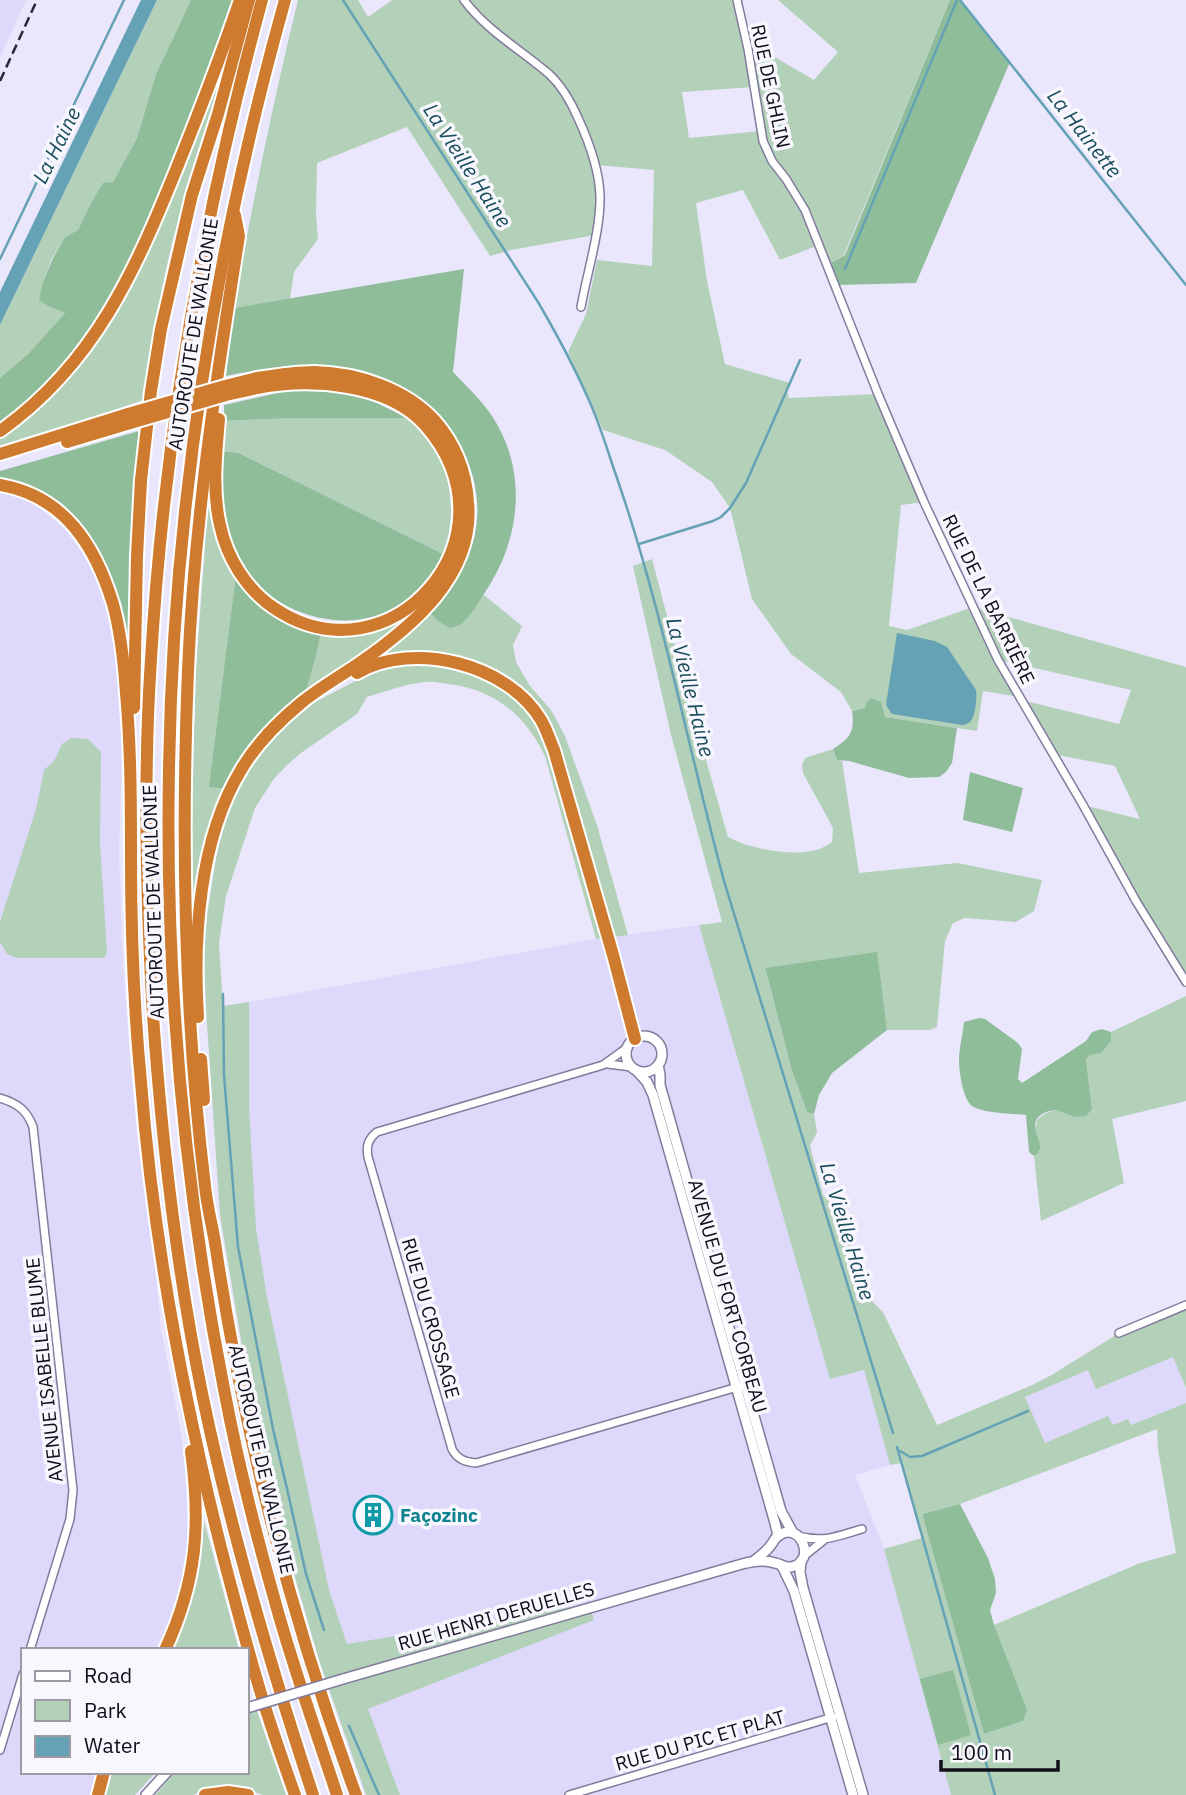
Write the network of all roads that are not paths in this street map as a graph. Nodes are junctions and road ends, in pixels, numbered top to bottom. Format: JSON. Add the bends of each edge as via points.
{"nodes":[{"id":1,"x":240,"y":0,"type":"edge"},
{"id":2,"x":248,"y":0,"type":"edge"},
{"id":3,"x":262,"y":0,"type":"edge"},
{"id":4,"x":285,"y":0,"type":"edge"},
{"id":5,"x":464,"y":0,"type":"edge"},
{"id":6,"x":737,"y":0,"type":"edge"},
{"id":7,"x":234,"y":207,"type":"junction"},
{"id":8,"x":804,"y":210,"type":"joint"},
{"id":9,"x":581,"y":307,"type":"dead end"},
{"id":10,"x":226,"y":321,"type":"junction"},
{"id":11,"x":257,"y":383,"type":"junction"},
{"id":12,"x":128,"y":419,"type":"junction"},
{"id":13,"x":0,"y":431,"type":"edge"},
{"id":14,"x":0,"y":454,"type":"edge"},
{"id":15,"x":0,"y":463,"type":"edge"},
{"id":16,"x":0,"y":485,"type":"edge"},
{"id":17,"x":322,"y":688,"type":"junction"},
{"id":18,"x":131,"y":772,"type":"junction"},
{"id":19,"x":1186,"y":982,"type":"edge"},
{"id":20,"x":631,"y":1043,"type":"junction"},
{"id":21,"x":607,"y":1064,"type":"junction"},
{"id":22,"x":658,"y":1065,"type":"junction"},
{"id":23,"x":634,"y":1069,"type":"junction"},
{"id":24,"x":0,"y":1098,"type":"edge"},
{"id":25,"x":212,"y":1223,"type":"junction"},
{"id":26,"x":1186,"y":1305,"type":"edge"},
{"id":27,"x":1119,"y":1333,"type":"dead end"},
{"id":28,"x":740,"y":1386,"type":"junction"},
{"id":29,"x":185,"y":1395,"type":"junction"},
{"id":30,"x":862,"y":1529,"type":"dead end"},
{"id":31,"x":796,"y":1535,"type":"junction"},
{"id":32,"x":825,"y":1540,"type":"junction"},
{"id":33,"x":775,"y":1541,"type":"junction"},
{"id":34,"x":803,"y":1558,"type":"junction"},
{"id":35,"x":755,"y":1560,"type":"junction"},
{"id":36,"x":780,"y":1564,"type":"junction"},
{"id":37,"x":31,"y":1648,"type":"edge"},
{"id":38,"x":166,"y":1648,"type":"edge"},
{"id":39,"x":248,"y":1648,"type":"edge"},
{"id":40,"x":248,"y":1648,"type":"edge"},
{"id":41,"x":21,"y":1680,"type":"edge"},
{"id":42,"x":248,"y":1708,"type":"edge"},
{"id":43,"x":835,"y":1716,"type":"junction"},
{"id":44,"x":2,"y":1735,"type":"edge"},
{"id":45,"x":0,"y":1750,"type":"edge"},
{"id":46,"x":103,"y":1774,"type":"edge"},
{"id":47,"x":165,"y":1774,"type":"edge"},
{"id":48,"x":98,"y":1795,"type":"edge"},
{"id":49,"x":146,"y":1795,"type":"edge"},
{"id":50,"x":205,"y":1795,"type":"edge"},
{"id":51,"x":248,"y":1795,"type":"edge"},
{"id":52,"x":295,"y":1795,"type":"edge"},
{"id":53,"x":313,"y":1795,"type":"edge"},
{"id":54,"x":337,"y":1795,"type":"edge"},
{"id":55,"x":356,"y":1795,"type":"edge"},
{"id":56,"x":569,"y":1795,"type":"edge"},
{"id":57,"x":853,"y":1795,"type":"edge"},
{"id":58,"x":863,"y":1795,"type":"edge"}],
"edges":[{"from":1,"to":13,"type":"highway","via":[[162,206],[110,310],[69,369]]},
{"from":2,"to":18,"type":"highway","via":[[192,195],[151,391],[140,493]]},
{"from":3,"to":53,"type":"highway","name":"AUTOROUTE DE WALLONIE","via":[[197,278],[169,453],[150,662],[146,872],[158,1083],[202,1395],[253,1603]]},
{"from":4,"to":7,"type":"highway","name":"AUTOROUTE DE WALLONIE"},
{"from":5,"to":9,"type":"street","via":[[487,26],[551,76],[569,99],[586,135],[600,195]]},
{"from":6,"to":8,"type":"street","name":"RUE DE GHLIN","via":[[763,141]]},
{"from":7,"to":10,"type":"highway","via":[[239,236]]},
{"from":7,"to":54,"type":"highway","name":"AUTOROUTE DE WALLONIE","via":[[205,366],[181,560],[169,767],[173,977],[191,1188],[224,1390],[273,1595]]},
{"from":8,"to":19,"type":"street","name":"RUE DE LA BARRIÈRE","via":[[924,502],[998,660]]},
{"from":10,"to":11,"type":"highway","via":[[217,506],[228,551],[240,574],[282,613],[327,628],[356,628],[401,612],[442,573],[457,536],[459,496],[444,451],[422,421],[376,394],[325,383]]},
{"from":10,"to":25,"type":"highway","via":[[196,560],[186,766],[187,975],[199,1131]]},
{"from":11,"to":12,"type":"highway","bridge":true},
{"from":11,"to":17,"type":"highway","via":[[315,372],[377,384],[398,393],[419,406],[448,437],[467,488],[468,531],[451,576],[402,631]]},
{"from":12,"to":14,"type":"highway"},
{"from":12,"to":15,"type":"highway"},
{"from":16,"to":18,"type":"highway","via":[[34,495],[58,510],[81,536],[101,571],[123,658]]},
{"from":17,"to":20,"type":"highway","via":[[338,685],[369,666],[433,658],[478,670],[514,690],[530,706],[554,750],[617,967]]},
{"from":17,"to":25,"type":"highway","via":[[283,719],[240,771],[208,856],[197,949]]},
{"from":18,"to":29,"type":"highway","via":[[134,981],[141,1084],[167,1293]]},
{"from":20,"to":21,"type":"street"},
{"from":20,"to":22,"type":"street","via":[[640,1037],[651,1038],[662,1055]]},
{"from":20,"to":23,"type":"street","via":[[626,1057]]},
{"from":21,"to":23,"type":"street"},
{"from":21,"to":28,"type":"street","name":"RUE DU CROSSAGE","via":[[377,1132],[369,1142],[368,1157],[452,1449],[456,1456],[476,1463]]},
{"from":22,"to":23,"type":"street","via":[[648,1072]]},
{"from":22,"to":28,"type":"street","name":"AVENUE DU FORT CORBEAU"},
{"from":23,"to":28,"type":"street","name":"AVENUE DU FORT CORBEAU","via":[[653,1095]]},
{"from":24,"to":37,"type":"street","name":"AVENUE ISABELLE BLUME","via":[[22,1108],[33,1127],[73,1496]]},
{"from":25,"to":55,"type":"highway","via":[[263,1488],[320,1692]]},
{"from":26,"to":27,"type":"street"},
{"from":28,"to":31,"type":"street","name":"AVENUE DU FORT CORBEAU","via":[[781,1511]]},
{"from":28,"to":33,"type":"street","name":"AVENUE DU FORT CORBEAU","via":[[775,1522]]},
{"from":29,"to":38,"type":"highway","via":[[196,1540],[187,1594]]},
{"from":29,"to":39,"type":"highway"},
{"from":30,"to":32,"type":"street"},
{"from":31,"to":32,"type":"street"},
{"from":31,"to":33,"type":"street","via":[[788,1533]]},
{"from":31,"to":34,"type":"street","via":[[804,1545]]},
{"from":32,"to":34,"type":"street"},
{"from":33,"to":35,"type":"street","name":"RUE HENRI DERUELLES"},
{"from":33,"to":36,"type":"street","via":[[772,1555]]},
{"from":34,"to":36,"type":"street","via":[[792,1566]]},
{"from":34,"to":43,"type":"street","via":[[803,1588]]},
{"from":35,"to":36,"type":"street","name":"RUE HENRI DERUELLES"},
{"from":35,"to":42,"type":"street","name":"RUE HENRI DERUELLES","bridge":true},
{"from":36,"to":43,"type":"street","via":[[794,1591]]},
{"from":40,"to":52,"type":"highway"},
{"from":41,"to":44,"type":"street"},
{"from":43,"to":56,"type":"street","name":"RUE DU PIC ET PLAT"},
{"from":43,"to":57,"type":"street"},
{"from":43,"to":58,"type":"street"},
{"from":44,"to":45,"type":"street"},
{"from":46,"to":48,"type":"highway"},
{"from":47,"to":49,"type":"street"},
{"from":50,"to":51,"type":"highway"}]}
